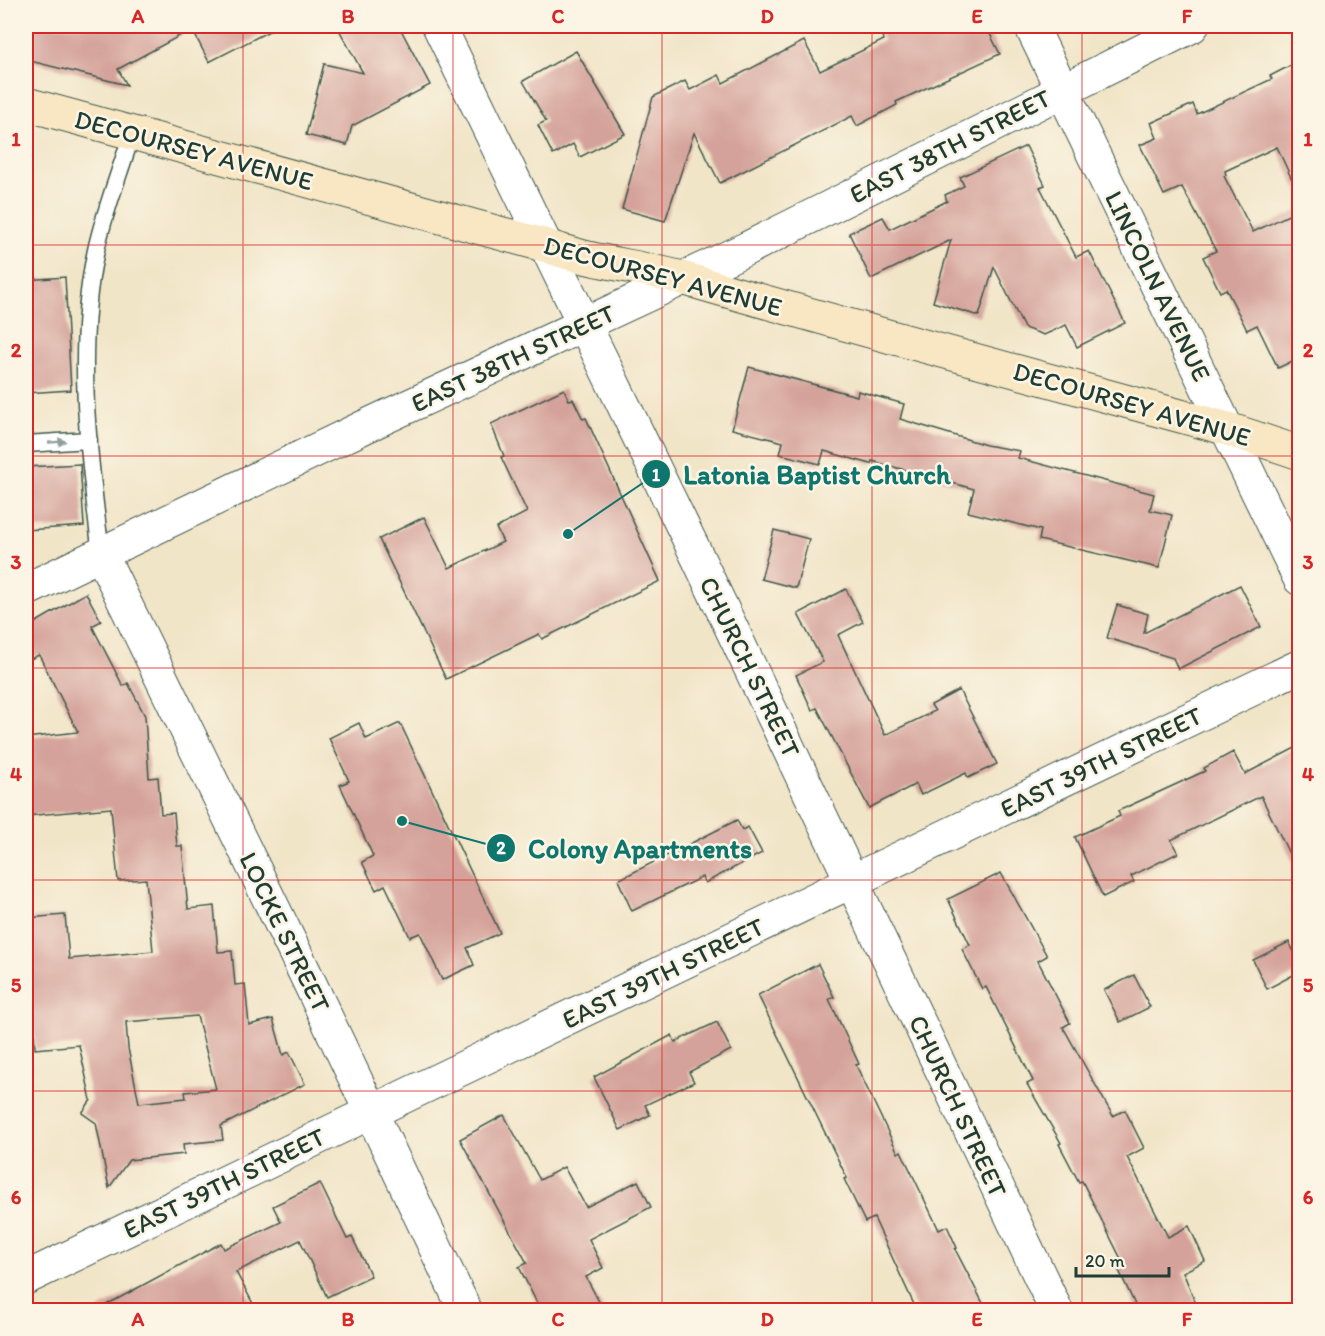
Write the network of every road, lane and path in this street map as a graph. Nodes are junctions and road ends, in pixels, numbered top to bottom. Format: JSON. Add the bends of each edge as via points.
{"nodes":[{"id":1,"x":439,"y":26,"type":"edge"},
{"id":2,"x":1031,"y":26,"type":"edge"},
{"id":3,"x":1192,"y":26,"type":"edge"},
{"id":4,"x":1062,"y":89,"type":"junction"},
{"id":5,"x":26,"y":104,"type":"edge"},
{"id":6,"x":132,"y":133,"type":"junction"},
{"id":7,"x":547,"y":246,"type":"junction"},
{"id":8,"x":685,"y":279,"type":"junction"},
{"id":9,"x":584,"y":324,"type":"junction"},
{"id":10,"x":1228,"y":429,"type":"junction"},
{"id":11,"x":89,"y":440,"type":"junction"},
{"id":12,"x":26,"y":444,"type":"edge"},
{"id":13,"x":1299,"y":453,"type":"edge"},
{"id":14,"x":101,"y":554,"type":"junction"},
{"id":15,"x":1299,"y":579,"type":"edge"},
{"id":16,"x":26,"y":590,"type":"edge"},
{"id":17,"x":1299,"y":666,"type":"edge"},
{"id":18,"x":852,"y":882,"type":"junction"},
{"id":19,"x":371,"y":1112,"type":"junction"},
{"id":20,"x":26,"y":1278,"type":"edge"},
{"id":21,"x":465,"y":1311,"type":"edge"},
{"id":22,"x":1056,"y":1311,"type":"edge"}],
"edges":[{"from":1,"to":7,"type":"street","name":"CHURCH STREET"},
{"from":2,"to":4,"type":"street","name":"LINCOLN AVENUE"},
{"from":3,"to":4,"type":"street","name":"EAST 38TH STREET"},
{"from":4,"to":8,"type":"street","name":"EAST 38TH STREET"},
{"from":4,"to":10,"type":"street","name":"LINCOLN AVENUE"},
{"from":5,"to":6,"type":"main road","name":"DECOURSEY AVENUE"},
{"from":6,"to":7,"type":"main road","name":"DECOURSEY AVENUE"},
{"from":6,"to":11,"type":"lane","via":[[95,255],[86,322]]},
{"from":7,"to":8,"type":"main road","name":"DECOURSEY AVENUE","via":[[577,257]]},
{"from":7,"to":9,"type":"street","name":"CHURCH STREET"},
{"from":8,"to":9,"type":"street","name":"EAST 38TH STREET"},
{"from":8,"to":10,"type":"main road","name":"DECOURSEY AVENUE"},
{"from":9,"to":14,"type":"street","name":"EAST 38TH STREET"},
{"from":9,"to":18,"type":"street","name":"CHURCH STREET"},
{"from":10,"to":13,"type":"main road","name":"DECOURSEY AVENUE"},
{"from":10,"to":15,"type":"street","name":"LINCOLN AVENUE"},
{"from":12,"to":11,"type":"lane","one_way":true},
{"from":11,"to":14,"type":"lane"},
{"from":14,"to":16,"type":"street","name":"EAST 38TH STREET"},
{"from":14,"to":19,"type":"street","name":"LOCKE STREET"},
{"from":17,"to":18,"type":"street","name":"EAST 39TH STREET"},
{"from":18,"to":19,"type":"street","name":"EAST 39TH STREET"},
{"from":18,"to":22,"type":"street","name":"CHURCH STREET"},
{"from":19,"to":20,"type":"street","name":"EAST 39TH STREET"},
{"from":19,"to":21,"type":"street","name":"LOCKE STREET"}]}
